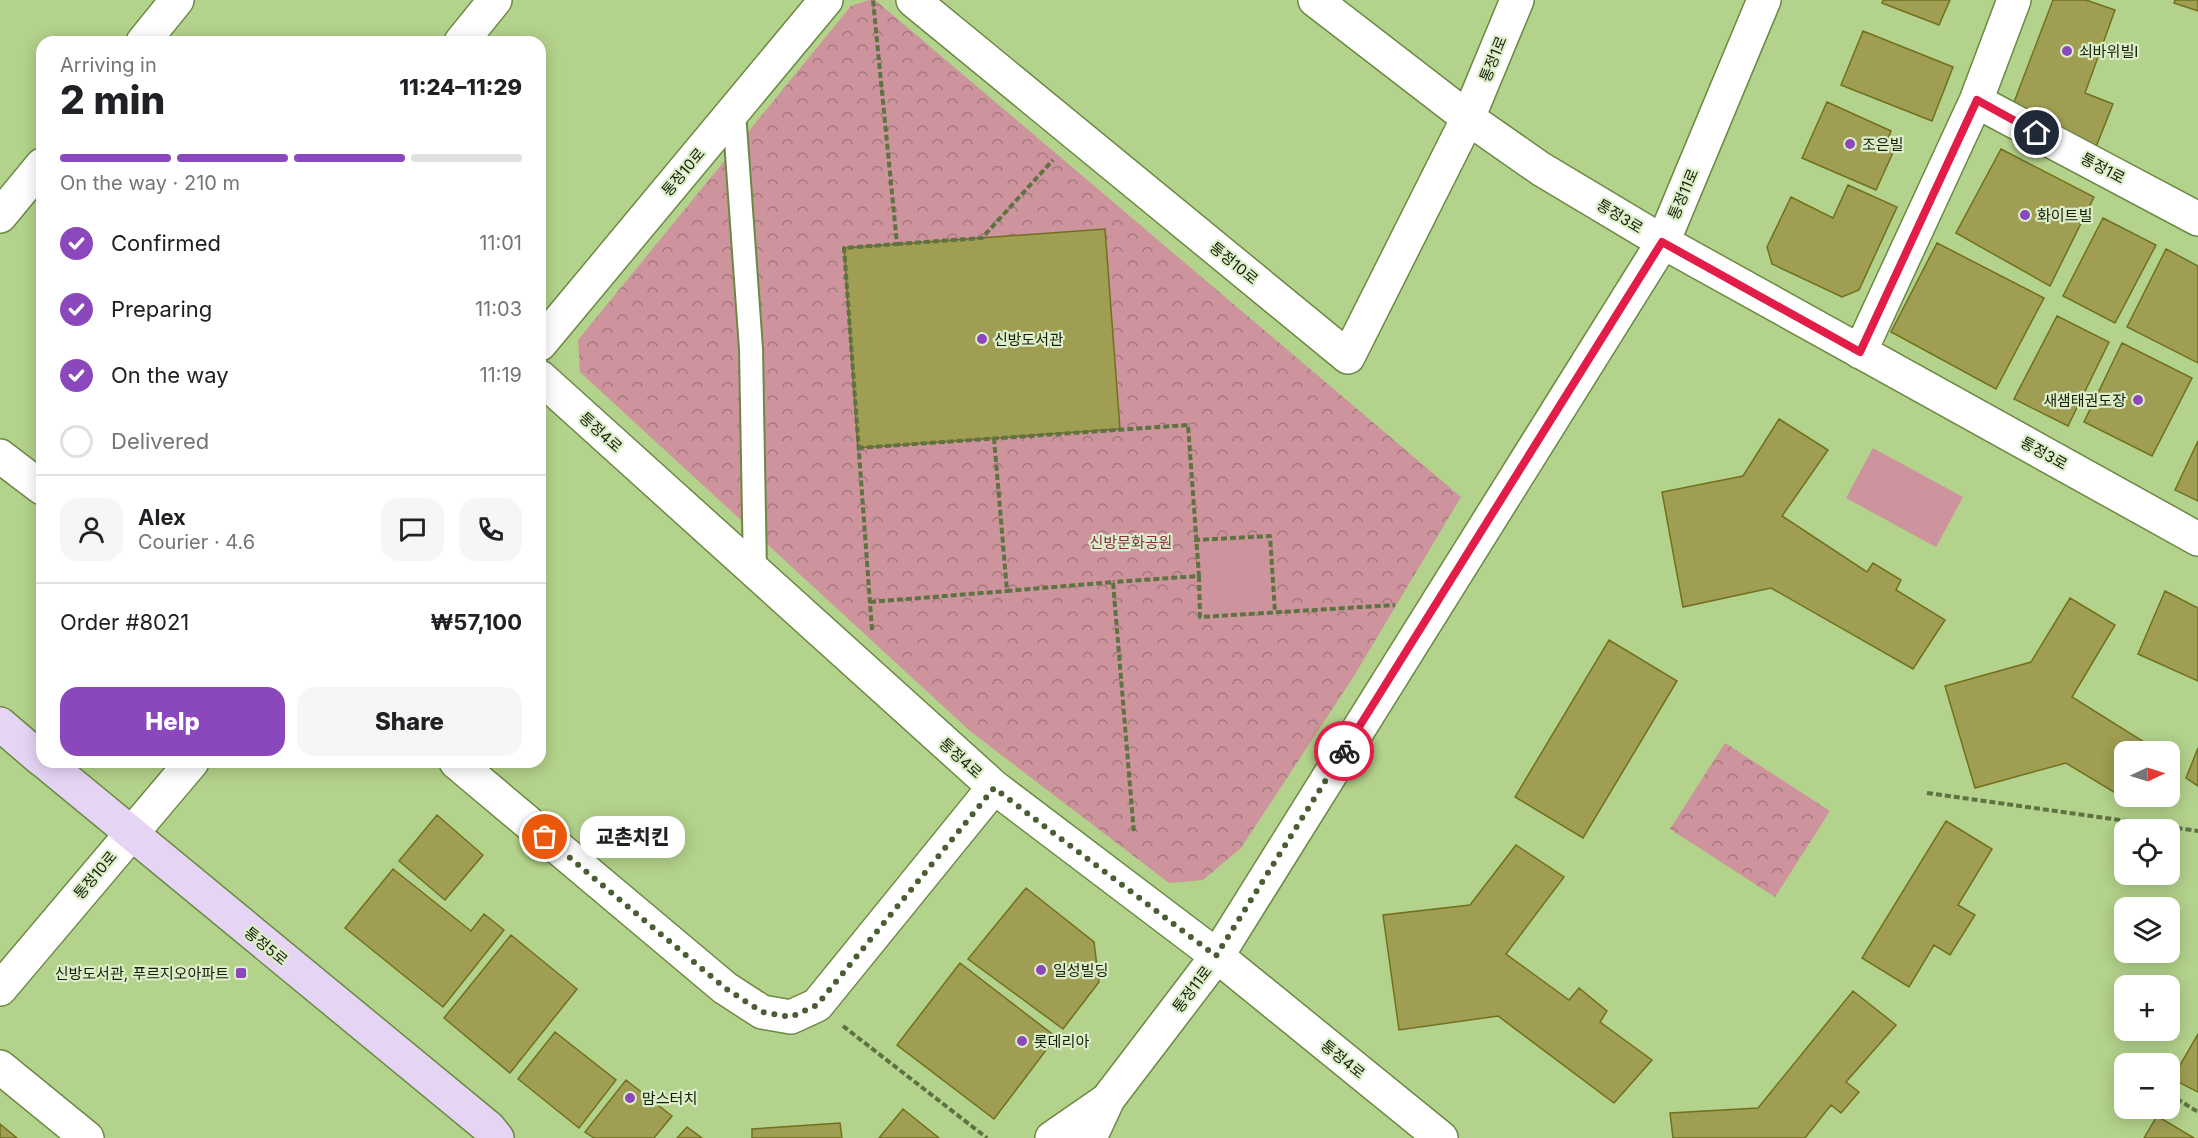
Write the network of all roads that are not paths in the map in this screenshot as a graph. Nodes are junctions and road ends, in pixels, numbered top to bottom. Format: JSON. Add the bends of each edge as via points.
{"nodes":[{"id":1,"x":177,"y":0,"type":"edge"},
{"id":2,"x":495,"y":0,"type":"edge"},
{"id":3,"x":826,"y":0,"type":"edge"},
{"id":4,"x":913,"y":0,"type":"edge"},
{"id":5,"x":1315,"y":0,"type":"edge"},
{"id":6,"x":1517,"y":0,"type":"edge"},
{"id":7,"x":1764,"y":0,"type":"edge"},
{"id":8,"x":2014,"y":0,"type":"edge"},
{"id":9,"x":148,"y":36,"type":"edge"},
{"id":10,"x":466,"y":36,"type":"edge"},
{"id":11,"x":1977,"y":100,"type":"junction"},
{"id":12,"x":734,"y":112,"type":"junction"},
{"id":13,"x":1468,"y":118,"type":"junction"},
{"id":14,"x":36,"y":172,"type":"edge"},
{"id":15,"x":0,"y":216,"type":"edge"},
{"id":16,"x":2198,"y":219,"type":"edge"},
{"id":17,"x":1662,"y":242,"type":"junction"},
{"id":18,"x":546,"y":337,"type":"edge"},
{"id":19,"x":1860,"y":352,"type":"junction"},
{"id":20,"x":546,"y":382,"type":"edge"},
{"id":21,"x":0,"y":456,"type":"edge"},
{"id":22,"x":36,"y":483,"type":"edge"},
{"id":23,"x":2198,"y":539,"type":"edge"},
{"id":24,"x":755,"y":571,"type":"junction"},
{"id":25,"x":0,"y":724,"type":"edge"},
{"id":26,"x":36,"y":755,"type":"edge"},
{"id":27,"x":51,"y":768,"type":"edge"},
{"id":28,"x":187,"y":768,"type":"edge"},
{"id":29,"x":463,"y":768,"type":"edge"},
{"id":30,"x":994,"y":788,"type":"junction"},
{"id":31,"x":130,"y":834,"type":"junction"},
{"id":32,"x":1216,"y":956,"type":"junction"},
{"id":33,"x":0,"y":989,"type":"edge"},
{"id":34,"x":0,"y":1067,"type":"edge"},
{"id":35,"x":1108,"y":1099,"type":"junction"},
{"id":36,"x":499,"y":1135,"type":"edge"},
{"id":37,"x":1436,"y":1136,"type":"edge"},
{"id":38,"x":87,"y":1138,"type":"edge"},
{"id":39,"x":1052,"y":1138,"type":"edge"},
{"id":40,"x":1090,"y":1138,"type":"edge"}],
"edges":[{"from":1,"to":9,"type":"street"},
{"from":2,"to":10,"type":"street"},
{"from":3,"to":12,"type":"street","name":"통정10로"},
{"from":4,"to":13,"type":"street","name":"통정10로","via":[[1348,357]]},
{"from":5,"to":13,"type":"street","name":"통정3로"},
{"from":6,"to":13,"type":"street","name":"통정1로"},
{"from":7,"to":17,"type":"street","name":"통정11로"},
{"from":8,"to":11,"type":"street"},
{"from":11,"to":16,"type":"street","name":"통정1로"},
{"from":11,"to":19,"type":"street"},
{"from":12,"to":18,"type":"street","name":"통정10로"},
{"from":12,"to":24,"type":"lane","via":[[751,349]]},
{"from":13,"to":17,"type":"street","name":"통정3로","via":[[1542,169]]},
{"from":14,"to":15,"type":"street"},
{"from":17,"to":19,"type":"street","name":"통정3로"},
{"from":17,"to":32,"type":"street","name":"통정11로"},
{"from":19,"to":23,"type":"street","name":"통정3로"},
{"from":20,"to":24,"type":"street","name":"통정4로"},
{"from":21,"to":22,"type":"street"},
{"from":24,"to":30,"type":"street","name":"통정4로"},
{"from":25,"to":26,"type":"street","name":"통정5로"},
{"from":27,"to":31,"type":"street","name":"통정5로"},
{"from":28,"to":31,"type":"street","name":"통정10로"},
{"from":29,"to":30,"type":"street","via":[[725,988],[762,1012],[791,1017],[817,1005]]},
{"from":30,"to":32,"type":"street","name":"통정4로"},
{"from":31,"to":33,"type":"street","name":"통정10로"},
{"from":31,"to":36,"type":"street","name":"통정5로"},
{"from":32,"to":35,"type":"street","name":"통정11로"},
{"from":32,"to":37,"type":"street","name":"통정4로"},
{"from":34,"to":38,"type":"street"},
{"from":35,"to":39,"type":"street"},
{"from":35,"to":40,"type":"street"}]}
